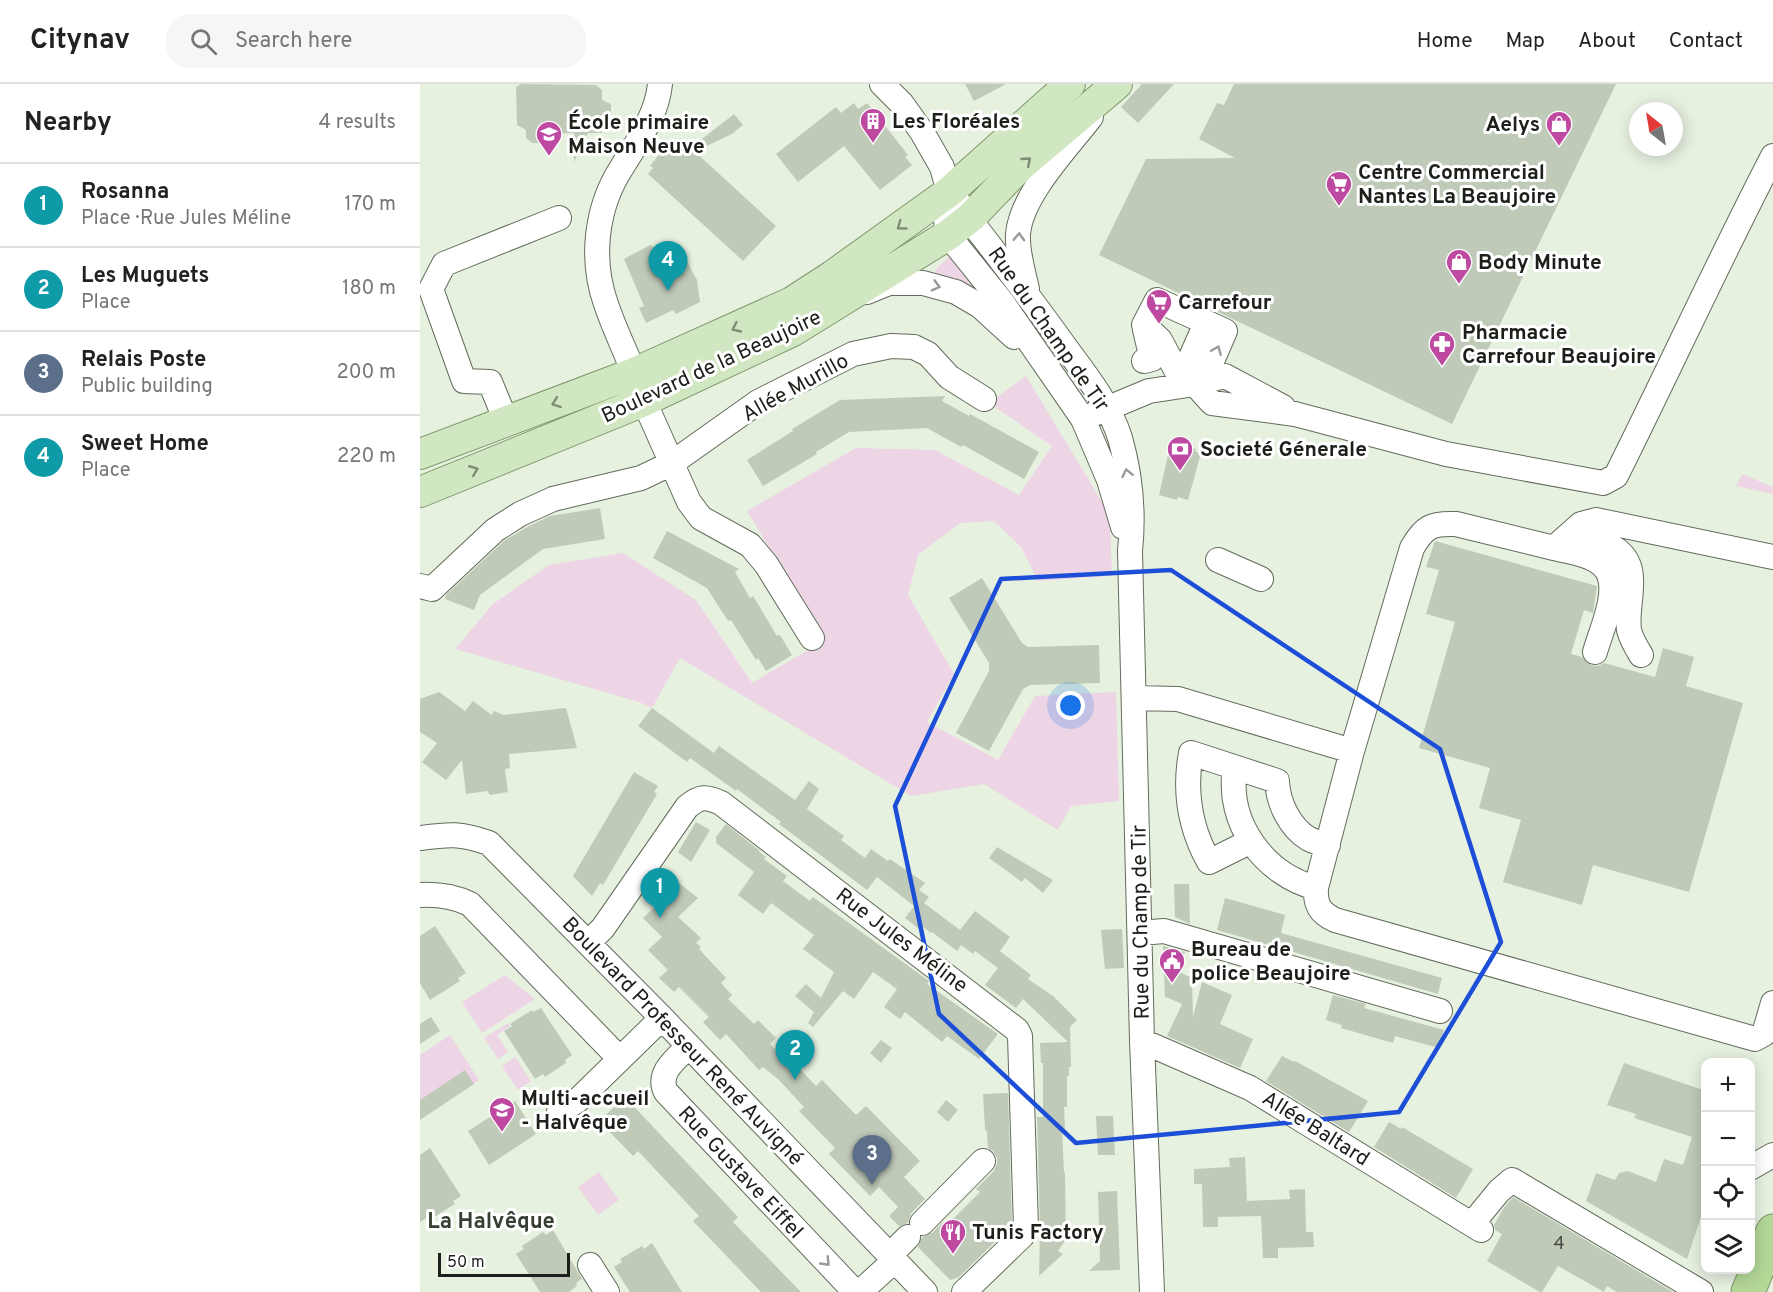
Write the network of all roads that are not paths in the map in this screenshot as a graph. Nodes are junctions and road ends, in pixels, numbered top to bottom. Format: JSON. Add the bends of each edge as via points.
{"nodes":[{"id":1,"x":660,"y":84,"type":"edge"},
{"id":2,"x":882,"y":84,"type":"edge"},
{"id":3,"x":1070,"y":84,"type":"edge"},
{"id":4,"x":1117,"y":84,"type":"edge"},
{"id":5,"x":1773,"y":156,"type":"edge"},
{"id":6,"x":949,"y":192,"type":"junction"},
{"id":7,"x":1763,"y":195,"type":"edge"},
{"id":8,"x":560,"y":218,"type":"dead end"},
{"id":9,"x":959,"y":226,"type":"junction"},
{"id":10,"x":1028,"y":294,"type":"junction"},
{"id":11,"x":840,"y":304,"type":"junction"},
{"id":12,"x":1144,"y":325,"type":"junction"},
{"id":13,"x":1144,"y":361,"type":"dead end"},
{"id":14,"x":634,"y":373,"type":"junction"},
{"id":15,"x":1054,"y":375,"type":"junction"},
{"id":16,"x":1195,"y":384,"type":"junction"},
{"id":17,"x":984,"y":399,"type":"dead end"},
{"id":18,"x":644,"y":401,"type":"junction"},
{"id":19,"x":1107,"y":407,"type":"junction"},
{"id":20,"x":1083,"y":419,"type":"junction"},
{"id":21,"x":506,"y":422,"type":"junction"},
{"id":22,"x":420,"y":454,"type":"edge"},
{"id":23,"x":672,"y":463,"type":"junction"},
{"id":24,"x":420,"y":492,"type":"edge"},
{"id":25,"x":1562,"y":541,"type":"junction"},
{"id":26,"x":1130,"y":551,"type":"junction"},
{"id":27,"x":1773,"y":557,"type":"edge"},
{"id":28,"x":1218,"y":560,"type":"dead end"},
{"id":29,"x":1261,"y":579,"type":"dead end"},
{"id":30,"x":420,"y":586,"type":"edge"},
{"id":31,"x":812,"y":638,"type":"dead end"},
{"id":32,"x":1595,"y":652,"type":"dead end"},
{"id":33,"x":1641,"y":655,"type":"dead end"},
{"id":34,"x":1135,"y":698,"type":"junction"},
{"id":35,"x":1352,"y":751,"type":"junction"},
{"id":36,"x":1235,"y":768,"type":"junction"},
{"id":37,"x":420,"y":838,"type":"edge"},
{"id":38,"x":1251,"y":841,"type":"junction"},
{"id":39,"x":1328,"y":845,"type":"junction"},
{"id":40,"x":1316,"y":888,"type":"junction"},
{"id":41,"x":420,"y":895,"type":"edge"},
{"id":42,"x":1140,"y":933,"type":"junction"},
{"id":43,"x":588,"y":943,"type":"junction"},
{"id":44,"x":1773,"y":1003,"type":"edge"},
{"id":45,"x":1440,"y":1011,"type":"dead end"},
{"id":46,"x":662,"y":1018,"type":"junction"},
{"id":47,"x":1142,"y":1041,"type":"junction"},
{"id":48,"x":688,"y":1046,"type":"junction"},
{"id":49,"x":620,"y":1059,"type":"junction"},
{"id":50,"x":559,"y":1112,"type":"dead end"},
{"id":51,"x":1773,"y":1155,"type":"edge"},
{"id":52,"x":983,"y":1161,"type":"dead end"},
{"id":53,"x":1754,"y":1166,"type":"edge"},
{"id":54,"x":1773,"y":1231,"type":"edge"},
{"id":55,"x":892,"y":1258,"type":"junction"},
{"id":56,"x":590,"y":1265,"type":"dead end"},
{"id":57,"x":1757,"y":1273,"type":"edge"},
{"id":58,"x":607,"y":1292,"type":"edge"},
{"id":59,"x":855,"y":1292,"type":"edge"},
{"id":60,"x":860,"y":1292,"type":"edge"},
{"id":61,"x":925,"y":1292,"type":"edge"},
{"id":62,"x":964,"y":1292,"type":"edge"},
{"id":63,"x":1152,"y":1292,"type":"edge"},
{"id":64,"x":1701,"y":1292,"type":"edge"}],
"edges":[{"from":1,"to":14,"type":"street","via":[[659,97],[641,139],[620,169],[603,206],[596,243],[605,303]]},
{"from":2,"to":6,"type":"street","via":[[902,104],[934,150]]},
{"from":3,"to":6,"type":"main road","name":"Boulevard de la Beaujoire"},
{"from":9,"to":4,"type":"main road","name":"Boulevard de la Beaujoire","one_way":true,"via":[[1019,167]]},
{"from":10,"to":4,"type":"street","one_way":true,"via":[[1018,233],[1030,197]]},
{"from":5,"to":7,"type":"street"},
{"from":6,"to":9,"type":"street"},
{"from":6,"to":14,"type":"main road","name":"Boulevard de la Beaujoire","one_way":true,"via":[[792,302]]},
{"from":7,"to":16,"type":"street","via":[[1616,476],[1603,483],[1446,454],[1295,414],[1212,403]]},
{"from":8,"to":21,"type":"street","via":[[444,264],[431,289],[464,381],[490,382]]},
{"from":9,"to":10,"type":"street","name":"Rue du Champ de Tir","via":[[973,224]]},
{"from":9,"to":11,"type":"main road","name":"Boulevard de la Beaujoire"},
{"from":9,"to":15,"type":"street","name":"Rue du Champ de Tir","via":[[1002,302]]},
{"from":10,"to":19,"type":"street","name":"Rue du Champ de Tir"},
{"from":11,"to":15,"type":"street","name":"Rue du Champ de Tir","one_way":true,"via":[[889,283],[923,283],[956,292],[980,306]]},
{"from":11,"to":18,"type":"main road","name":"Boulevard de la Beaujoire","via":[[793,332]]},
{"from":12,"to":13,"type":"street","via":[[1152,359]]},
{"from":12,"to":16,"type":"street","via":[[1160,340],[1176,370]]},
{"from":12,"to":16,"type":"street","via":[[1157,300],[1206,323],[1188,364]]},
{"from":14,"to":21,"type":"main road","name":"Boulevard de la Beaujoire","one_way":true},
{"from":15,"to":20,"type":"street","name":"Rue du Champ de Tir"},
{"from":16,"to":19,"type":"street","via":[[1149,391]]},
{"from":17,"to":23,"type":"street","name":"Allée Murillo","via":[[950,377],[928,354],[914,347],[891,345],[853,354],[768,397]]},
{"from":18,"to":23,"type":"street"},
{"from":24,"to":18,"type":"main road","name":"Boulevard de la Beaujoire","one_way":true},
{"from":19,"to":20,"type":"street"},
{"from":26,"to":19,"type":"street","name":"Rue du Champ de Tir","one_way":true,"via":[[1130,486],[1120,438]]},
{"from":20,"to":26,"type":"street","name":"Rue du Champ de Tir","via":[[1109,480]]},
{"from":21,"to":22,"type":"main road","name":"Boulevard de la Beaujoire"},
{"from":23,"to":30,"type":"street","name":"Allée Murillo","via":[[641,478],[553,499],[520,514],[495,530],[432,589]]},
{"from":23,"to":31,"type":"street","via":[[689,502],[701,518],[750,545]]},
{"from":25,"to":27,"type":"street","via":[[1581,524],[1596,520]]},
{"from":25,"to":32,"type":"street","via":[[1603,565],[1612,584]]},
{"from":25,"to":33,"type":"street","via":[[1602,542],[1616,548],[1624,558],[1633,584],[1629,632]]},
{"from":25,"to":35,"type":"street","via":[[1456,524],[1427,527],[1412,548]]},
{"from":26,"to":34,"type":"street","name":"Rue du Champ de Tir"},
{"from":28,"to":29,"type":"street"},
{"from":34,"to":35,"type":"street","via":[[1178,699]]},
{"from":34,"to":42,"type":"street","name":"Rue du Champ de Tir"},
{"from":35,"to":39,"type":"street"},
{"from":36,"to":38,"type":"street","via":[[1236,807]]},
{"from":36,"to":38,"type":"street","via":[[1191,753],[1187,775],[1191,815],[1209,862]]},
{"from":36,"to":39,"type":"street","via":[[1277,782],[1285,811],[1296,828],[1310,840]]},
{"from":37,"to":43,"type":"street","name":"Boulevard Professeur René Auvigné","via":[[452,834],[489,843]]},
{"from":38,"to":40,"type":"street","via":[[1279,872]]},
{"from":39,"to":40,"type":"street"},
{"from":40,"to":44,"type":"street","via":[[1318,907],[1335,920],[1755,1039],[1764,1034]]},
{"from":41,"to":49,"type":"street","via":[[440,894],[470,904]]},
{"from":42,"to":45,"type":"street","via":[[1164,931]]},
{"from":42,"to":47,"type":"street","name":"Rue du Champ de Tir"},
{"from":43,"to":46,"type":"street","name":"Boulevard Professeur René Auvigné"},
{"from":43,"to":62,"type":"street","name":"Rue Jules Méline","via":[[603,928],[687,807],[707,797],[730,810],[1017,1030],[1026,1228]]},
{"from":46,"to":48,"type":"street","name":"Boulevard Professeur René Auvigné"},
{"from":46,"to":49,"type":"street"},
{"from":47,"to":63,"type":"street","name":"Rue du Champ de Tir"},
{"from":47,"to":64,"type":"street","name":"Allée Baltard","via":[[1250,1088],[1477,1227],[1499,1191],[1512,1180]]},
{"from":48,"to":55,"type":"street","name":"Boulevard Professeur René Auvigné"},
{"from":48,"to":59,"type":"street","name":"Rue Gustave Eiffel","one_way":true,"via":[[666,1071],[666,1092]]},
{"from":49,"to":50,"type":"street","via":[[578,1100]]},
{"from":51,"to":53,"type":"street"},
{"from":52,"to":55,"type":"street"},
{"from":54,"to":57,"type":"highway"},
{"from":55,"to":60,"type":"street"},
{"from":55,"to":61,"type":"street","name":"Boulevard Professeur René Auvigné"},
{"from":56,"to":58,"type":"street"}]}
